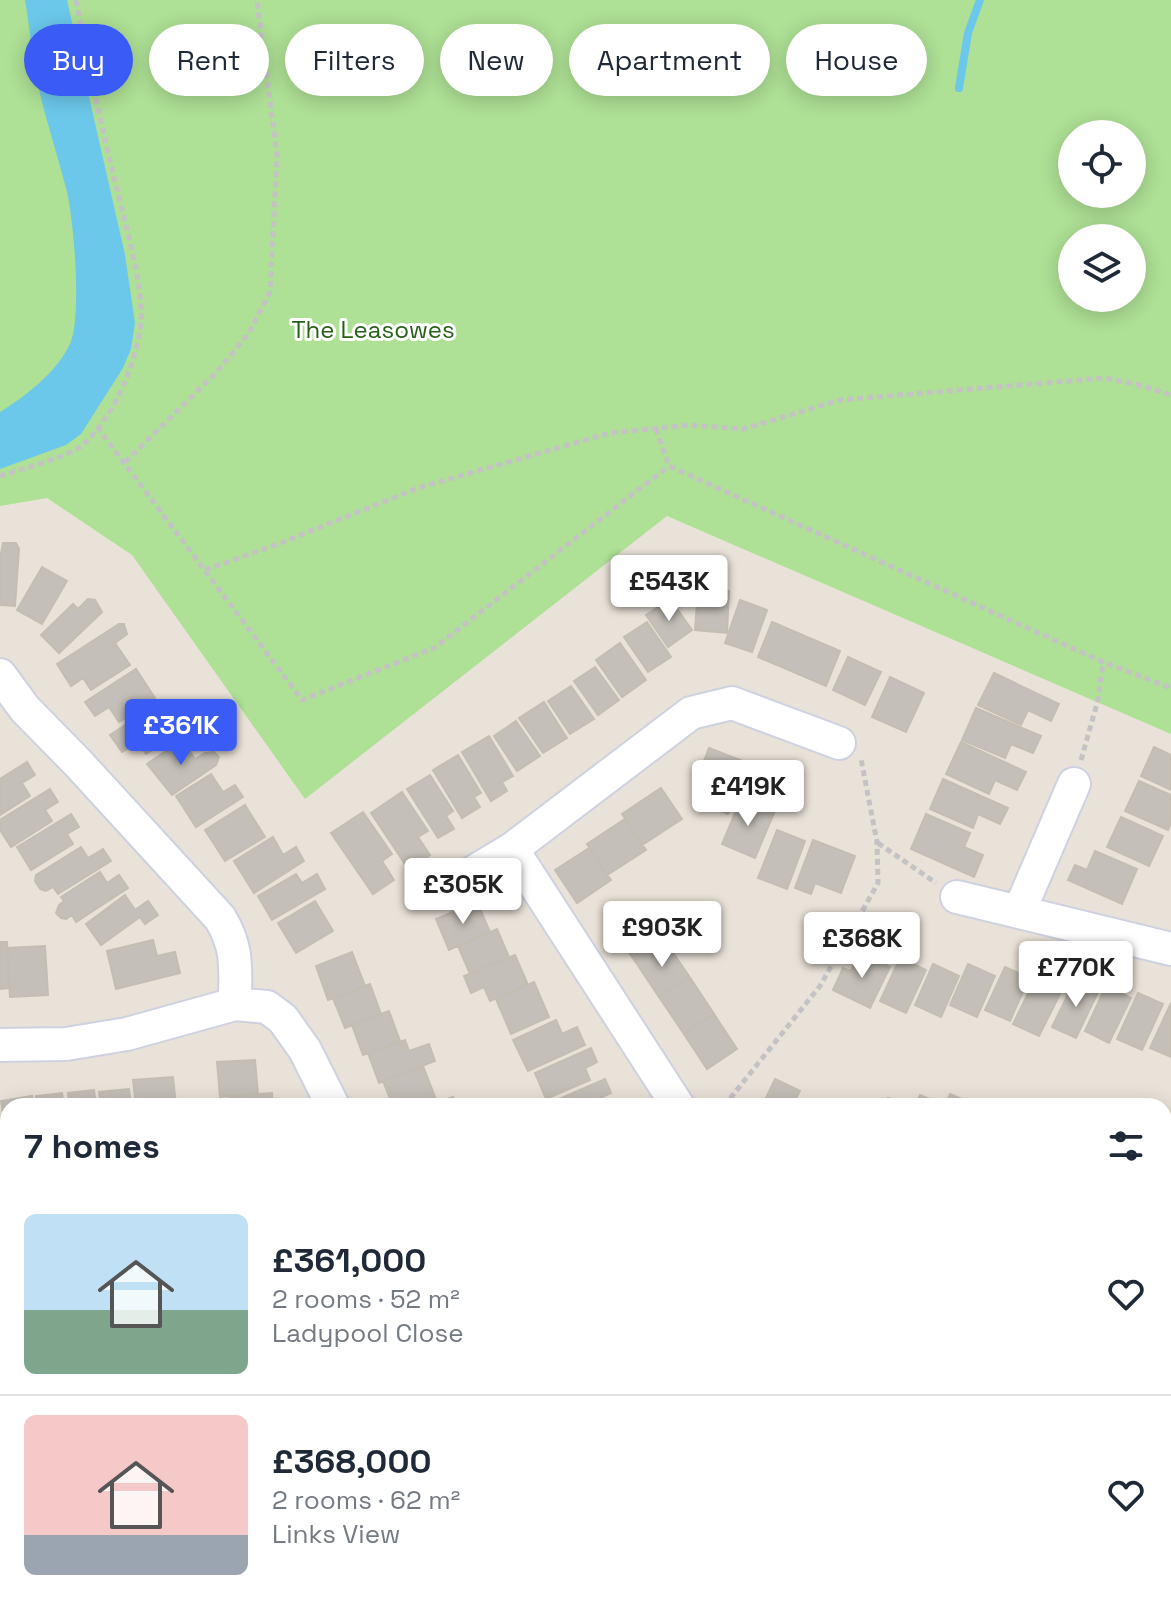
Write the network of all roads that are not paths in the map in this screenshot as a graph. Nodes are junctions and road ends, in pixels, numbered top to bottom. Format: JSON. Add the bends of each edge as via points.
{"nodes":[{"id":1,"x":0,"y":675,"type":"edge"},
{"id":2,"x":12,"y":716,"type":"edge"},
{"id":3,"x":839,"y":743,"type":"road end"},
{"id":4,"x":1074,"y":784,"type":"road end"},
{"id":5,"x":512,"y":849,"type":"junction"},
{"id":6,"x":447,"y":888,"type":"dead end"},
{"id":7,"x":957,"y":897,"type":"road end"},
{"id":8,"x":1019,"y":912,"type":"junction"},
{"id":9,"x":1171,"y":949,"type":"edge"},
{"id":10,"x":235,"y":1004,"type":"junction"},
{"id":11,"x":0,"y":1045,"type":"edge"},
{"id":12,"x":329,"y":1098,"type":"edge"},
{"id":13,"x":673,"y":1098,"type":"edge"}],
"edges":[{"from":1,"to":2,"type":"street"},
{"from":2,"to":10,"type":"street","via":[[78,763],[220,918],[232,938]]},
{"from":3,"to":5,"type":"street","via":[[732,703],[691,713]]},
{"from":4,"to":8,"type":"street"},
{"from":5,"to":6,"type":"street"},
{"from":5,"to":13,"type":"street"},
{"from":7,"to":8,"type":"street"},
{"from":8,"to":9,"type":"street"},
{"from":10,"to":11,"type":"street","via":[[127,1034],[66,1044]]},
{"from":10,"to":12,"type":"street","via":[[267,1007],[283,1019]]}]}
